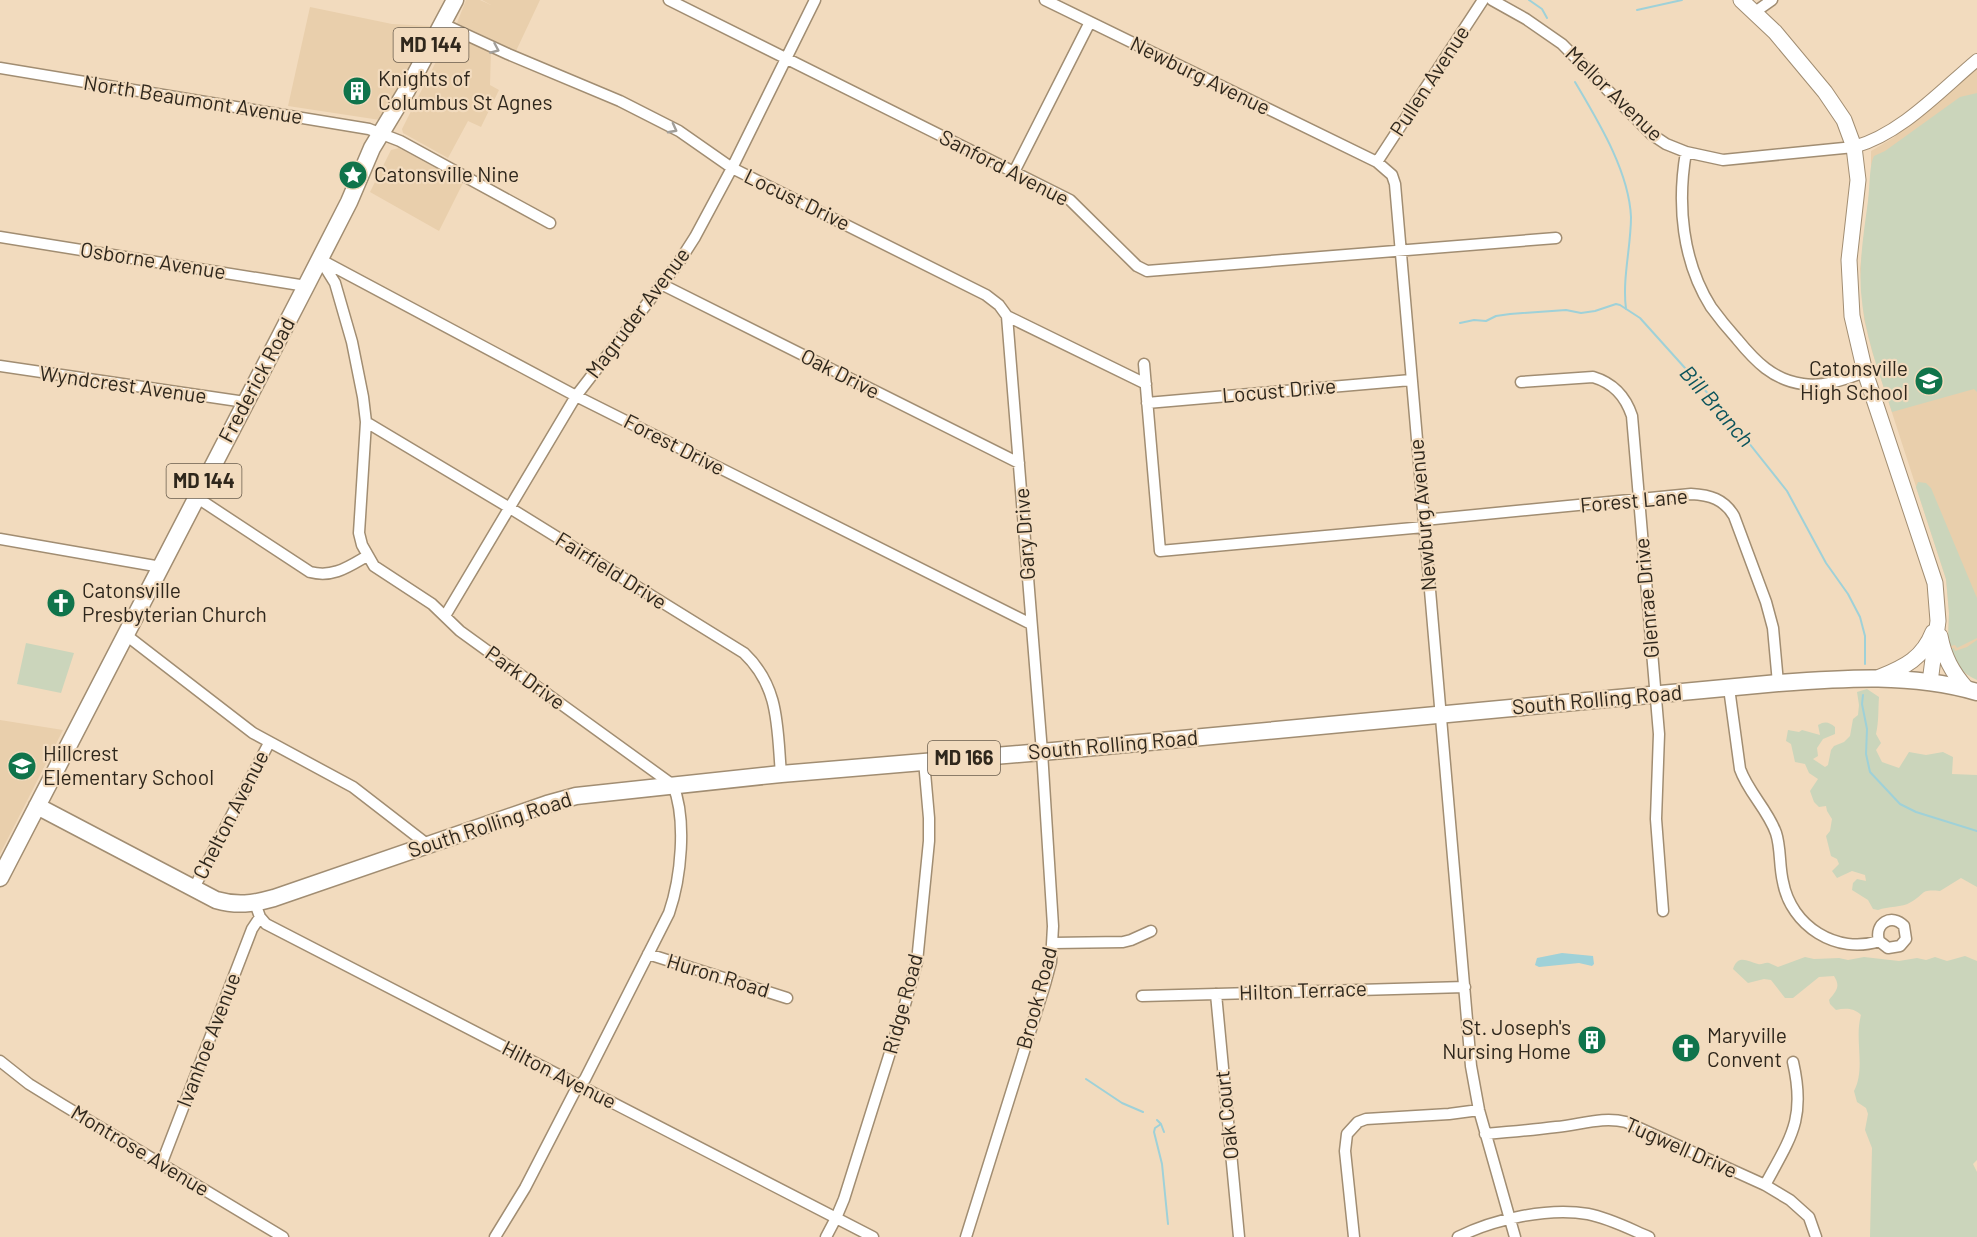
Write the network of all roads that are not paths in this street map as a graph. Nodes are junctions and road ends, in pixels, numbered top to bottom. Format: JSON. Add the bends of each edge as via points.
{"nodes":[{"id":1,"x":455,"y":0,"type":"edge"},
{"id":2,"x":669,"y":0,"type":"edge"},
{"id":3,"x":815,"y":0,"type":"edge"},
{"id":4,"x":1045,"y":0,"type":"edge"},
{"id":5,"x":1483,"y":0,"type":"edge"},
{"id":6,"x":1492,"y":0,"type":"edge"},
{"id":7,"x":1742,"y":0,"type":"edge"},
{"id":8,"x":1772,"y":0,"type":"edge"},
{"id":9,"x":1755,"y":12,"type":"junction"},
{"id":10,"x":1090,"y":22,"type":"junction"},
{"id":11,"x":442,"y":24,"type":"junction"},
{"id":12,"x":786,"y":58,"type":"junction"},
{"id":13,"x":1977,"y":60,"type":"edge"},
{"id":14,"x":0,"y":68,"type":"edge"},
{"id":15,"x":385,"y":134,"type":"junction"},
{"id":16,"x":1854,"y":147,"type":"junction"},
{"id":17,"x":1686,"y":152,"type":"junction"},
{"id":18,"x":1377,"y":162,"type":"junction"},
{"id":19,"x":732,"y":168,"type":"junction"},
{"id":20,"x":1014,"y":172,"type":"junction"},
{"id":21,"x":550,"y":223,"type":"dead end"},
{"id":22,"x":0,"y":237,"type":"edge"},
{"id":23,"x":1556,"y":238,"type":"dead end"},
{"id":24,"x":1400,"y":250,"type":"junction"},
{"id":25,"x":320,"y":259,"type":"junction"},
{"id":26,"x":661,"y":284,"type":"junction"},
{"id":27,"x":306,"y":286,"type":"junction"},
{"id":28,"x":1007,"y":316,"type":"junction"},
{"id":29,"x":1144,"y":364,"type":"dead end"},
{"id":30,"x":0,"y":366,"type":"edge"},
{"id":31,"x":1866,"y":372,"type":"junction"},
{"id":32,"x":1411,"y":380,"type":"junction"},
{"id":33,"x":1521,"y":382,"type":"dead end"},
{"id":34,"x":1146,"y":384,"type":"junction"},
{"id":35,"x":576,"y":396,"type":"junction"},
{"id":36,"x":245,"y":402,"type":"junction"},
{"id":37,"x":1147,"y":403,"type":"junction"},
{"id":38,"x":366,"y":422,"type":"junction"},
{"id":39,"x":1019,"y":463,"type":"junction"},
{"id":40,"x":196,"y":497,"type":"junction"},
{"id":41,"x":1639,"y":501,"type":"junction"},
{"id":42,"x":510,"y":508,"type":"junction"},
{"id":43,"x":1424,"y":523,"type":"junction"},
{"id":44,"x":0,"y":539,"type":"edge"},
{"id":45,"x":367,"y":556,"type":"junction"},
{"id":46,"x":161,"y":567,"type":"junction"},
{"id":47,"x":445,"y":616,"type":"junction"},
{"id":48,"x":1938,"y":621,"type":"junction"},
{"id":49,"x":1031,"y":624,"type":"junction"},
{"id":50,"x":126,"y":635,"type":"junction"},
{"id":51,"x":1880,"y":677,"type":"junction"},
{"id":52,"x":1930,"y":682,"type":"junction"},
{"id":53,"x":1778,"y":683,"type":"junction"},
{"id":54,"x":1729,"y":688,"type":"junction"},
{"id":55,"x":1971,"y":690,"type":"edge"},
{"id":56,"x":1656,"y":694,"type":"junction"},
{"id":57,"x":1440,"y":714,"type":"junction"},
{"id":58,"x":268,"y":743,"type":"junction"},
{"id":59,"x":1042,"y":752,"type":"junction"},
{"id":60,"x":924,"y":761,"type":"junction"},
{"id":61,"x":782,"y":774,"type":"junction"},
{"id":62,"x":673,"y":785,"type":"junction"},
{"id":63,"x":37,"y":806,"type":"junction"},
{"id":64,"x":428,"y":845,"type":"junction"},
{"id":65,"x":0,"y":878,"type":"edge"},
{"id":66,"x":194,"y":888,"type":"junction"},
{"id":67,"x":258,"y":910,"type":"junction"},
{"id":68,"x":1663,"y":911,"type":"dead end"},
{"id":69,"x":1151,"y":931,"type":"dead end"},
{"id":70,"x":1879,"y":941,"type":"dead end"},
{"id":71,"x":1053,"y":943,"type":"junction"},
{"id":72,"x":648,"y":954,"type":"junction"},
{"id":73,"x":1465,"y":987,"type":"junction"},
{"id":74,"x":1216,"y":994,"type":"junction"},
{"id":75,"x":1142,"y":996,"type":"dead end"},
{"id":76,"x":787,"y":998,"type":"dead end"},
{"id":77,"x":0,"y":1061,"type":"edge"},
{"id":78,"x":1793,"y":1062,"type":"dead end"},
{"id":79,"x":580,"y":1085,"type":"junction"},
{"id":80,"x":1479,"y":1110,"type":"junction"},
{"id":81,"x":1485,"y":1134,"type":"junction"},
{"id":82,"x":162,"y":1165,"type":"junction"},
{"id":83,"x":1766,"y":1185,"type":"junction"},
{"id":84,"x":836,"y":1218,"type":"junction"},
{"id":85,"x":1510,"y":1220,"type":"junction"},
{"id":86,"x":283,"y":1237,"type":"edge"},
{"id":87,"x":495,"y":1237,"type":"edge"},
{"id":88,"x":826,"y":1237,"type":"edge"},
{"id":89,"x":873,"y":1237,"type":"edge"},
{"id":90,"x":966,"y":1237,"type":"edge"},
{"id":91,"x":1239,"y":1237,"type":"edge"},
{"id":92,"x":1354,"y":1237,"type":"edge"},
{"id":93,"x":1458,"y":1237,"type":"edge"},
{"id":94,"x":1515,"y":1237,"type":"edge"},
{"id":95,"x":1649,"y":1237,"type":"edge"},
{"id":96,"x":1816,"y":1237,"type":"edge"}],
"edges":[{"from":1,"to":11,"type":"main road","name":"Frederick Road","number":"MD 144"},
{"from":2,"to":12,"type":"street","name":"Sanford Avenue"},
{"from":3,"to":12,"type":"street","name":"Magruder Avenue"},
{"from":4,"to":10,"type":"street","name":"Newburg Avenue"},
{"from":5,"to":18,"type":"street","name":"Pullen Avenue"},
{"from":6,"to":17,"type":"street","name":"Mellor Avenue","via":[[1562,44],[1651,134]]},
{"from":7,"to":9,"type":"main road"},
{"from":8,"to":9,"type":"street"},
{"from":9,"to":16,"type":"main road","via":[[1837,108]]},
{"from":10,"to":18,"type":"street","name":"Newburg Avenue"},
{"from":10,"to":20,"type":"street"},
{"from":11,"to":15,"type":"main road","name":"Frederick Road","number":"MD 144"},
{"from":11,"to":19,"type":"street","name":"Locust Drive","one_way":true,"via":[[620,101],[679,131]]},
{"from":12,"to":19,"type":"street","name":"Magruder Avenue"},
{"from":12,"to":20,"type":"street","name":"Sanford Avenue"},
{"from":13,"to":16,"type":"street","via":[[1895,129]]},
{"from":14,"to":15,"type":"street","name":"North Beaumont Avenue"},
{"from":15,"to":21,"type":"street","name":"North Beaumont Avenue"},
{"from":15,"to":25,"type":"main road","name":"Frederick Road","number":"MD 144","via":[[366,161]]},
{"from":16,"to":17,"type":"street","name":"Mellor Avenue","via":[[1723,160]]},
{"from":16,"to":31,"type":"main road","via":[[1858,180],[1849,288],[1855,333]]},
{"from":17,"to":31,"type":"street","via":[[1681,194],[1688,256],[1712,308],[1747,352],[1773,374],[1804,384],[1821,384]]},
{"from":18,"to":24,"type":"street","name":"Newburg Avenue","via":[[1392,175],[1395,184]]},
{"from":19,"to":26,"type":"street","name":"Magruder Avenue","via":[[695,237]]},
{"from":19,"to":28,"type":"street","name":"Locust Drive","via":[[986,295]]},
{"from":20,"to":24,"type":"street","name":"Sanford Avenue","via":[[1070,200],[1137,266],[1147,271]]},
{"from":22,"to":27,"type":"street","name":"Osborne Avenue"},
{"from":23,"to":24,"type":"street","name":"Sanford Avenue"},
{"from":24,"to":32,"type":"street","name":"Newburg Avenue"},
{"from":25,"to":27,"type":"main road","name":"Frederick Road","number":"MD 144"},
{"from":25,"to":35,"type":"street","name":"Forest Drive"},
{"from":25,"to":38,"type":"street","via":[[335,283],[359,370]]},
{"from":26,"to":35,"type":"street","name":"Magruder Avenue"},
{"from":26,"to":39,"type":"street","name":"Oak Drive"},
{"from":27,"to":36,"type":"main road","name":"Frederick Road","number":"MD 144"},
{"from":28,"to":34,"type":"street","name":"Locust Drive"},
{"from":28,"to":39,"type":"street","name":"Gary Drive"},
{"from":29,"to":34,"type":"street"},
{"from":30,"to":36,"type":"street","name":"Wyndcrest Avenue"},
{"from":31,"to":48,"type":"main road","via":[[1935,583]]},
{"from":32,"to":37,"type":"street","name":"Locust Drive"},
{"from":32,"to":43,"type":"street","name":"Newburg Avenue"},
{"from":33,"to":41,"type":"street","name":"Glenrae Drive","via":[[1593,377],[1622,394],[1632,416]]},
{"from":34,"to":37,"type":"street"},
{"from":35,"to":42,"type":"street","name":"Magruder Avenue"},
{"from":35,"to":49,"type":"street","name":"Forest Drive"},
{"from":36,"to":40,"type":"main road","name":"Frederick Road","number":"MD 144"},
{"from":37,"to":43,"type":"street","name":"Forest Lane","via":[[1160,551]]},
{"from":38,"to":42,"type":"street","name":"Fairfield Drive"},
{"from":38,"to":45,"type":"street","via":[[359,518]]},
{"from":39,"to":49,"type":"street","name":"Gary Drive"},
{"from":40,"to":45,"type":"street","via":[[310,572],[339,572]]},
{"from":40,"to":46,"type":"main road","name":"Frederick Road","number":"MD 144"},
{"from":41,"to":43,"type":"street","name":"Forest Lane"},
{"from":41,"to":53,"type":"street","name":"Forest Lane","via":[[1704,495],[1729,508],[1766,602],[1773,628]]},
{"from":41,"to":56,"type":"street","name":"Glenrae Drive"},
{"from":42,"to":47,"type":"street","name":"Magruder Avenue"},
{"from":42,"to":61,"type":"street","name":"Fairfield Drive","via":[[732,645],[755,664],[775,708]]},
{"from":43,"to":57,"type":"street","name":"Newburg Avenue"},
{"from":44,"to":46,"type":"street"},
{"from":45,"to":47,"type":"street","name":"Park Drive","via":[[374,566]]},
{"from":46,"to":50,"type":"main road","name":"Frederick Road","number":"MD 144"},
{"from":47,"to":62,"type":"street","name":"Park Drive","via":[[460,631]]},
{"from":48,"to":51,"type":"main road","via":[[1917,659]]},
{"from":48,"to":52,"type":"main road"},
{"from":48,"to":55,"type":"main road","via":[[1943,654]]},
{"from":49,"to":59,"type":"street","name":"Gary Drive"},
{"from":50,"to":58,"type":"street"},
{"from":50,"to":63,"type":"main road","name":"Frederick Road","number":"MD 144"},
{"from":51,"to":52,"type":"main road","name":"South Rolling Road","number":"MD 166"},
{"from":51,"to":53,"type":"main road","name":"South Rolling Road","number":"MD 166"},
{"from":52,"to":55,"type":"main road","name":"South Rolling Road","number":"MD 166"},
{"from":53,"to":54,"type":"main road","name":"South Rolling Road","number":"MD 166"},
{"from":54,"to":56,"type":"main road","name":"South Rolling Road","number":"MD 166"},
{"from":54,"to":70,"type":"street","via":[[1740,769],[1744,782],[1775,830],[1786,897],[1794,911],[1828,939],[1855,946]]},
{"from":56,"to":57,"type":"main road","name":"South Rolling Road","number":"MD 166"},
{"from":56,"to":68,"type":"street","name":"Glenrae Drive","via":[[1656,819]]},
{"from":57,"to":59,"type":"main road","name":"South Rolling Road","number":"MD 166"},
{"from":57,"to":73,"type":"street","name":"Newburg Avenue"},
{"from":58,"to":64,"type":"street","via":[[353,787]]},
{"from":58,"to":66,"type":"street","name":"Chelton Avenue"},
{"from":59,"to":60,"type":"main road","name":"South Rolling Road","number":"MD 166"},
{"from":59,"to":71,"type":"street","name":"Brook Road"},
{"from":60,"to":61,"type":"main road","name":"South Rolling Road","number":"MD 166"},
{"from":60,"to":84,"type":"street","name":"Ridge Road","via":[[930,818],[917,962]]},
{"from":61,"to":62,"type":"main road","name":"South Rolling Road","number":"MD 166"},
{"from":62,"to":64,"type":"main road","name":"South Rolling Road","number":"MD 166","via":[[576,796]]},
{"from":62,"to":72,"type":"street","via":[[681,842],[676,893]]},
{"from":63,"to":65,"type":"main road","name":"Frederick Road","number":"MD 144"},
{"from":63,"to":66,"type":"main road","name":"South Rolling Road","number":"MD 166"},
{"from":64,"to":67,"type":"main road","name":"South Rolling Road","number":"MD 166"},
{"from":66,"to":67,"type":"main road","name":"South Rolling Road","number":"MD 166","via":[[216,900]]},
{"from":67,"to":79,"type":"street","name":"Hilton Avenue","via":[[266,924]]},
{"from":67,"to":82,"type":"street","name":"Ivanhoe Avenue"},
{"from":69,"to":71,"type":"street","via":[[1123,942]]},
{"from":71,"to":90,"type":"street","name":"Brook Road","via":[[1045,984]]},
{"from":72,"to":76,"type":"street","name":"Huron Road"},
{"from":72,"to":79,"type":"street"},
{"from":73,"to":74,"type":"street","name":"Hilton Terrace"},
{"from":73,"to":80,"type":"street","name":"Newburg Avenue"},
{"from":74,"to":75,"type":"street","name":"Hilton Terrace"},
{"from":74,"to":91,"type":"street","name":"Oak Court"},
{"from":77,"to":82,"type":"street","name":"Montrose Avenue","via":[[29,1084]]},
{"from":78,"to":83,"type":"street","via":[[1798,1113]]},
{"from":79,"to":84,"type":"street","name":"Hilton Avenue"},
{"from":79,"to":87,"type":"street"},
{"from":80,"to":81,"type":"street","name":"Newburg Avenue"},
{"from":80,"to":92,"type":"street","via":[[1366,1119],[1352,1127],[1345,1151]]},
{"from":81,"to":83,"type":"street","name":"Tugwell Drive","via":[[1614,1119]]},
{"from":81,"to":85,"type":"street","name":"Newburg Avenue"},
{"from":82,"to":86,"type":"street","name":"Montrose Avenue"},
{"from":83,"to":96,"type":"street","name":"Tugwell Drive","via":[[1809,1217]]},
{"from":84,"to":88,"type":"street","name":"Ridge Road"},
{"from":84,"to":89,"type":"street","name":"Hilton Avenue"},
{"from":85,"to":93,"type":"street"},
{"from":85,"to":94,"type":"street","name":"Newburg Avenue"},
{"from":85,"to":95,"type":"street","via":[[1552,1211],[1590,1214]]}]}
